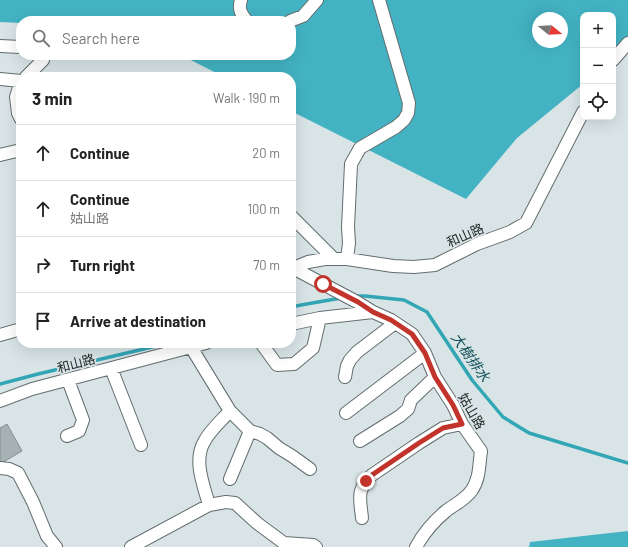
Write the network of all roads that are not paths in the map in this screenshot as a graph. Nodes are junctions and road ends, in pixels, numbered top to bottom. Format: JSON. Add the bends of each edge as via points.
{"nodes":[{"id":1,"x":241,"y":0,"type":"edge"},
{"id":2,"x":317,"y":0,"type":"edge"},
{"id":3,"x":379,"y":0,"type":"edge"},
{"id":4,"x":243,"y":16,"type":"edge"},
{"id":5,"x":296,"y":19,"type":"edge"},
{"id":6,"x":628,"y":43,"type":"edge"},
{"id":7,"x":0,"y":46,"type":"edge"},
{"id":8,"x":16,"y":47,"type":"edge"},
{"id":9,"x":616,"y":57,"type":"edge"},
{"id":10,"x":43,"y":60,"type":"edge"},
{"id":11,"x":31,"y":72,"type":"edge"},
{"id":12,"x":0,"y":79,"type":"edge"},
{"id":13,"x":16,"y":81,"type":"edge"},
{"id":14,"x":580,"y":118,"type":"edge"},
{"id":15,"x":16,"y":151,"type":"edge"},
{"id":16,"x":0,"y":155,"type":"edge"},
{"id":17,"x":296,"y":221,"type":"edge"},
{"id":18,"x":334,"y":259,"type":"junction"},
{"id":19,"x":347,"y":259,"type":"junction"},
{"id":20,"x":296,"y":267,"type":"edge"},
{"id":21,"x":296,"y":271,"type":"edge"},
{"id":22,"x":373,"y":312,"type":"junction"},
{"id":23,"x":320,"y":318,"type":"junction"},
{"id":24,"x":296,"y":323,"type":"edge"},
{"id":25,"x":395,"y":323,"type":"junction"},
{"id":26,"x":16,"y":331,"type":"edge"},
{"id":27,"x":0,"y":336,"type":"edge"},
{"id":28,"x":184,"y":348,"type":"edge"},
{"id":29,"x":192,"y":348,"type":"edge"},
{"id":30,"x":264,"y":348,"type":"edge"},
{"id":31,"x":425,"y":353,"type":"junction"},
{"id":32,"x":111,"y":368,"type":"junction"},
{"id":33,"x":345,"y":377,"type":"dead end"},
{"id":34,"x":435,"y":377,"type":"junction"},
{"id":35,"x":68,"y":380,"type":"junction"},
{"id":36,"x":0,"y":401,"type":"edge"},
{"id":37,"x":230,"y":411,"type":"junction"},
{"id":38,"x":346,"y":413,"type":"dead end"},
{"id":39,"x":462,"y":424,"type":"junction"},
{"id":40,"x":250,"y":431,"type":"junction"},
{"id":41,"x":67,"y":436,"type":"dead end"},
{"id":42,"x":360,"y":441,"type":"dead end"},
{"id":43,"x":141,"y":445,"type":"dead end"},
{"id":44,"x":0,"y":468,"type":"edge"},
{"id":45,"x":310,"y":469,"type":"dead end"},
{"id":46,"x":230,"y":480,"type":"dead end"},
{"id":47,"x":209,"y":505,"type":"junction"},
{"id":48,"x":362,"y":518,"type":"dead end"},
{"id":49,"x":56,"y":547,"type":"edge"},
{"id":50,"x":131,"y":547,"type":"edge"},
{"id":51,"x":316,"y":547,"type":"edge"},
{"id":52,"x":416,"y":547,"type":"edge"}],
"edges":[{"from":1,"to":4,"type":"street"},
{"from":2,"to":5,"type":"street","via":[[303,16]]},
{"from":3,"to":19,"type":"street","via":[[409,103],[408,113],[396,127],[360,148],[351,164]]},
{"from":6,"to":9,"type":"street"},
{"from":7,"to":8,"type":"street"},
{"from":10,"to":11,"type":"street"},
{"from":12,"to":13,"type":"street"},
{"from":14,"to":19,"type":"street","name":"和山路","via":[[526,223],[435,264],[393,266]]},
{"from":15,"to":16,"type":"street"},
{"from":17,"to":18,"type":"street"},
{"from":18,"to":19,"type":"street","name":"和山路"},
{"from":18,"to":20,"type":"street","name":"和山路","via":[[308,262]]},
{"from":21,"to":22,"type":"street","name":"姑山路"},
{"from":22,"to":23,"type":"street"},
{"from":22,"to":25,"type":"street","name":"姑山路"},
{"from":23,"to":24,"type":"street"},
{"from":23,"to":30,"type":"street","via":[[313,348],[294,364],[277,365]]},
{"from":25,"to":31,"type":"street","name":"姑山路","via":[[412,334]]},
{"from":25,"to":33,"type":"street","via":[[357,352],[347,366]]},
{"from":26,"to":27,"type":"street"},
{"from":28,"to":32,"type":"street","name":"和山路"},
{"from":29,"to":37,"type":"street"},
{"from":31,"to":34,"type":"street","name":"姑山路"},
{"from":31,"to":38,"type":"street"},
{"from":32,"to":35,"type":"street","name":"和山路"},
{"from":32,"to":43,"type":"street"},
{"from":34,"to":39,"type":"street","name":"姑山路"},
{"from":34,"to":42,"type":"street","via":[[411,400],[408,409],[400,416]]},
{"from":35,"to":36,"type":"street","name":"和山路"},
{"from":35,"to":41,"type":"street","via":[[83,420],[79,431]]},
{"from":37,"to":40,"type":"street"},
{"from":37,"to":47,"type":"street","via":[[203,442],[200,455],[199,467]]},
{"from":39,"to":48,"type":"street","via":[[443,428],[372,475],[360,492]]},
{"from":39,"to":52,"type":"street","name":"姑山路","via":[[481,451],[478,477],[472,490],[429,528]]},
{"from":40,"to":45,"type":"street","via":[[267,438]]},
{"from":40,"to":46,"type":"street"},
{"from":44,"to":49,"type":"street","via":[[18,473],[47,536]]},
{"from":47,"to":50,"type":"street"},
{"from":47,"to":51,"type":"street","via":[[235,503],[284,543]]}]}
